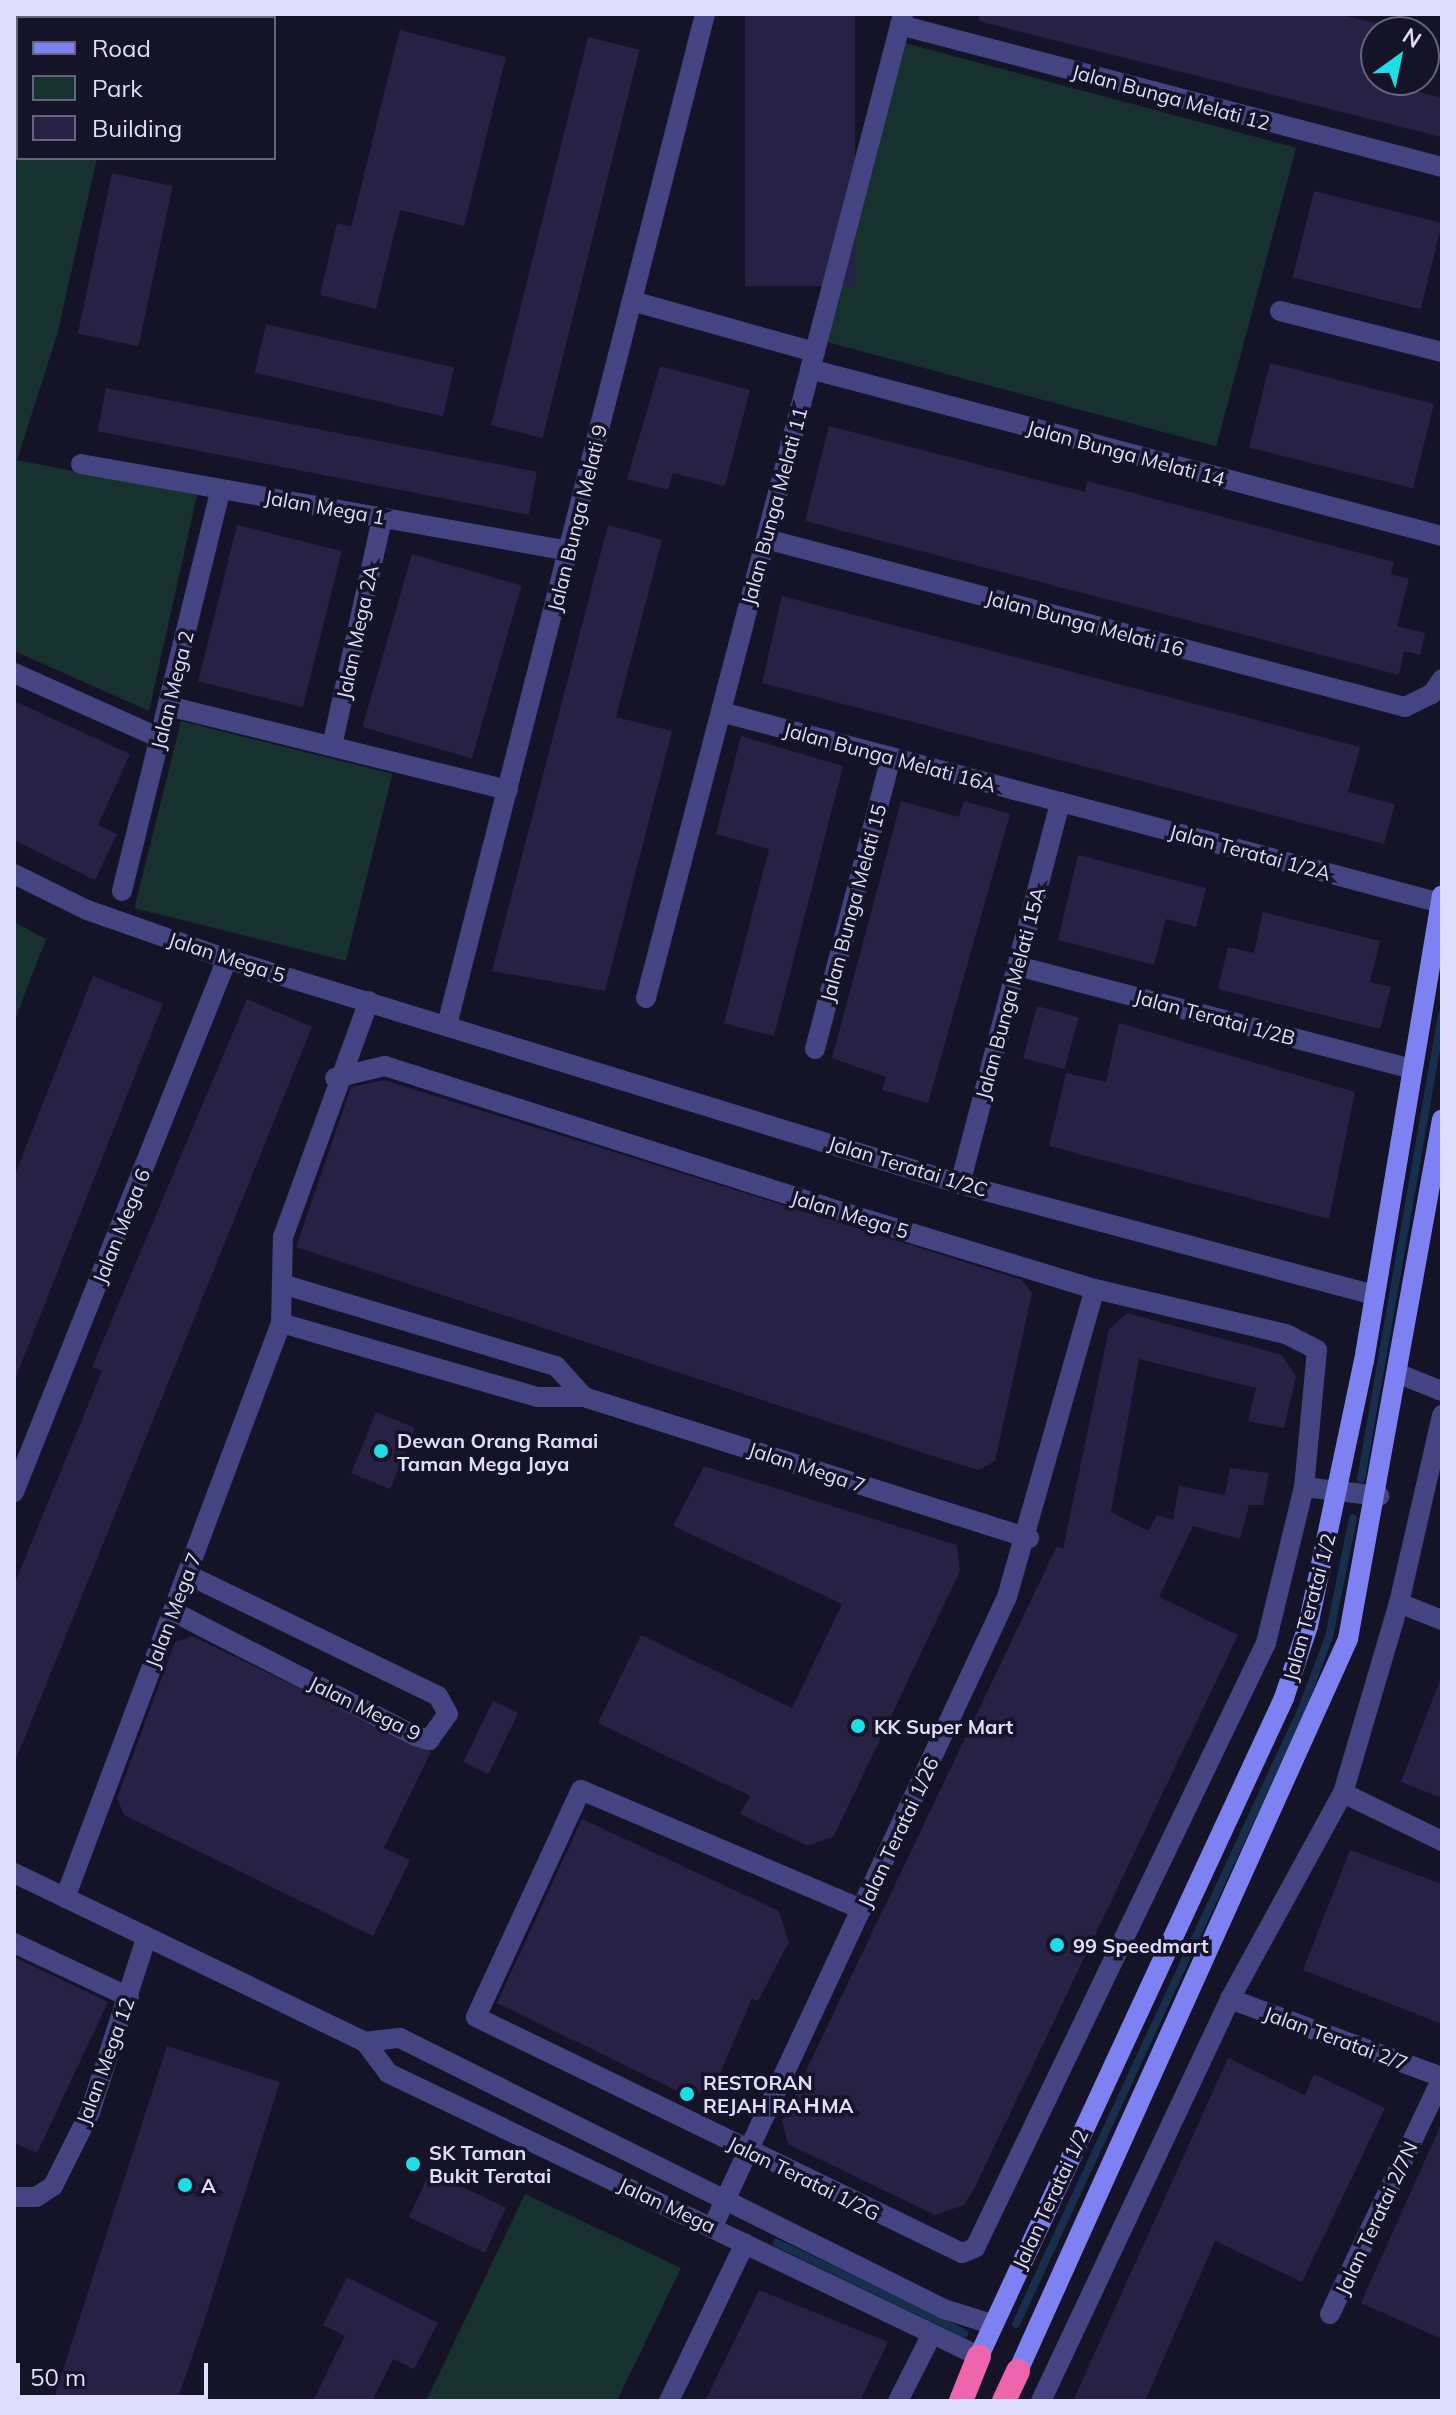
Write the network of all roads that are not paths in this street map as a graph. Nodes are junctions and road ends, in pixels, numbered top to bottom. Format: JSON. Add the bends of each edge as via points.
{"nodes":[{"id":1,"x":705,"y":14,"type":"edge"},
{"id":2,"x":901,"y":20,"type":"edge"},
{"id":3,"x":1442,"y":167,"type":"edge"},
{"id":4,"x":632,"y":301,"type":"junction"},
{"id":5,"x":1280,"y":311,"type":"dead end"},
{"id":6,"x":1442,"y":352,"type":"edge"},
{"id":7,"x":812,"y":361,"type":"junction"},
{"id":8,"x":81,"y":464,"type":"dead end"},
{"id":9,"x":221,"y":489,"type":"junction"},
{"id":10,"x":382,"y":518,"type":"junction"},
{"id":11,"x":1442,"y":536,"type":"edge"},
{"id":12,"x":766,"y":539,"type":"junction"},
{"id":13,"x":568,"y":551,"type":"junction"},
{"id":14,"x":14,"y":673,"type":"edge"},
{"id":15,"x":1442,"y":679,"type":"edge"},
{"id":16,"x":168,"y":706,"type":"junction"},
{"id":17,"x":721,"y":712,"type":"junction"},
{"id":18,"x":160,"y":738,"type":"junction"},
{"id":19,"x":332,"y":746,"type":"junction"},
{"id":20,"x":891,"y":757,"type":"junction"},
{"id":21,"x":508,"y":790,"type":"junction"},
{"id":22,"x":1060,"y":802,"type":"junction"},
{"id":23,"x":14,"y":874,"type":"edge"},
{"id":24,"x":122,"y":891,"type":"dead end"},
{"id":25,"x":1441,"y":899,"type":"edge"},
{"id":26,"x":227,"y":959,"type":"junction"},
{"id":27,"x":1017,"y":966,"type":"junction"},
{"id":28,"x":646,"y":998,"type":"dead end"},
{"id":29,"x":369,"y":1001,"type":"junction"},
{"id":30,"x":448,"y":1021,"type":"junction"},
{"id":31,"x":359,"y":1040,"type":"junction"},
{"id":32,"x":815,"y":1049,"type":"dead end"},
{"id":33,"x":385,"y":1066,"type":"junction"},
{"id":34,"x":1412,"y":1069,"type":"junction"},
{"id":35,"x":335,"y":1078,"type":"junction"},
{"id":36,"x":1442,"y":1119,"type":"edge"},
{"id":37,"x":960,"y":1184,"type":"junction"},
{"id":38,"x":282,"y":1284,"type":"junction"},
{"id":39,"x":1095,"y":1289,"type":"junction"},
{"id":40,"x":1373,"y":1295,"type":"junction"},
{"id":41,"x":281,"y":1323,"type":"junction"},
{"id":42,"x":1317,"y":1350,"type":"joint"},
{"id":43,"x":1399,"y":1374,"type":"junction"},
{"id":44,"x":1442,"y":1391,"type":"edge"},
{"id":45,"x":584,"y":1397,"type":"junction"},
{"id":46,"x":1442,"y":1415,"type":"edge"},
{"id":47,"x":1304,"y":1487,"type":"junction"},
{"id":48,"x":1339,"y":1491,"type":"junction"},
{"id":49,"x":14,"y":1492,"type":"edge"},
{"id":50,"x":1379,"y":1496,"type":"junction"},
{"id":51,"x":1029,"y":1538,"type":"junction"},
{"id":52,"x":187,"y":1574,"type":"junction"},
{"id":53,"x":1399,"y":1603,"type":"junction"},
{"id":54,"x":174,"y":1612,"type":"junction"},
{"id":55,"x":1442,"y":1620,"type":"edge"},
{"id":56,"x":1343,"y":1793,"type":"junction"},
{"id":57,"x":1442,"y":1841,"type":"edge"},
{"id":58,"x":14,"y":1873,"type":"edge"},
{"id":59,"x":65,"y":1898,"type":"junction"},
{"id":60,"x":862,"y":1909,"type":"junction"},
{"id":61,"x":146,"y":1939,"type":"junction"},
{"id":62,"x":14,"y":1943,"type":"edge"},
{"id":63,"x":129,"y":1997,"type":"junction"},
{"id":64,"x":1230,"y":1999,"type":"junction"},
{"id":65,"x":365,"y":2042,"type":"junction"},
{"id":66,"x":1442,"y":2077,"type":"edge"},
{"id":67,"x":748,"y":2150,"type":"junction"},
{"id":68,"x":15,"y":2197,"type":"edge"},
{"id":69,"x":726,"y":2197,"type":"junction"},
{"id":70,"x":713,"y":2226,"type":"junction"},
{"id":71,"x":745,"y":2243,"type":"junction"},
{"id":72,"x":962,"y":2253,"type":"joint"},
{"id":73,"x":1330,"y":2314,"type":"dead end"},
{"id":74,"x":991,"y":2324,"type":"junction"},
{"id":75,"x":932,"y":2334,"type":"junction"},
{"id":76,"x":979,"y":2356,"type":"junction"},
{"id":77,"x":1018,"y":2371,"type":"joint"},
{"id":78,"x":669,"y":2401,"type":"edge"},
{"id":79,"x":898,"y":2401,"type":"edge"},
{"id":80,"x":954,"y":2401,"type":"edge"},
{"id":81,"x":961,"y":2401,"type":"edge"},
{"id":82,"x":1004,"y":2401,"type":"edge"},
{"id":83,"x":1041,"y":2401,"type":"edge"}],
"edges":[{"from":1,"to":4,"type":"street","name":"Jalan Bunga Melati 9"},
{"from":2,"to":3,"type":"street","name":"Jalan Bunga Melati 12"},
{"from":2,"to":7,"type":"street","name":"Jalan Bunga Melati 11"},
{"from":4,"to":7,"type":"street","name":"Jalan Bunga Melati 14"},
{"from":4,"to":13,"type":"street","name":"Jalan Bunga Melati 9"},
{"from":5,"to":6,"type":"street"},
{"from":7,"to":11,"type":"street","name":"Jalan Bunga Melati 14"},
{"from":7,"to":12,"type":"street","name":"Jalan Bunga Melati 11"},
{"from":8,"to":9,"type":"street","name":"Jalan Mega 1"},
{"from":9,"to":10,"type":"street","name":"Jalan Mega 1"},
{"from":9,"to":16,"type":"street","name":"Jalan Mega 2"},
{"from":10,"to":13,"type":"street","name":"Jalan Mega 1"},
{"from":10,"to":19,"type":"street","name":"Jalan Mega 2A"},
{"from":12,"to":15,"type":"street","name":"Jalan Bunga Melati 16","via":[[1405,707],[1432,694]]},
{"from":12,"to":17,"type":"street","name":"Jalan Bunga Melati 11"},
{"from":13,"to":21,"type":"street","name":"Jalan Bunga Melati 9"},
{"from":14,"to":18,"type":"street"},
{"from":16,"to":18,"type":"street","name":"Jalan Mega 2"},
{"from":16,"to":19,"type":"street"},
{"from":17,"to":20,"type":"street","name":"Jalan Bunga Melati 16A"},
{"from":17,"to":28,"type":"street","name":"Jalan Bunga Melati 11"},
{"from":18,"to":24,"type":"street","name":"Jalan Mega 2"},
{"from":19,"to":21,"type":"street"},
{"from":20,"to":22,"type":"street","name":"Jalan Bunga Melati 16A"},
{"from":20,"to":32,"type":"street","name":"Jalan Bunga Melati 15"},
{"from":21,"to":30,"type":"street","name":"Jalan Bunga Melati 9"},
{"from":22,"to":25,"type":"street","name":"Jalan Teratai 1/2A"},
{"from":22,"to":27,"type":"street","name":"Jalan Bunga Melati 15A"},
{"from":23,"to":26,"type":"street","name":"Jalan Mega 5","via":[[87,910]]},
{"from":25,"to":34,"type":"main road","name":"Jalan Teratai 1/2"},
{"from":26,"to":29,"type":"street","name":"Jalan Mega 5"},
{"from":26,"to":49,"type":"street","name":"Jalan Mega 6"},
{"from":27,"to":34,"type":"street","name":"Jalan Teratai 1/2B"},
{"from":27,"to":37,"type":"street","name":"Jalan Bunga Melati 15A"},
{"from":29,"to":30,"type":"street","name":"Jalan Mega 5"},
{"from":29,"to":31,"type":"street","name":"Jalan Mega 7"},
{"from":30,"to":37,"type":"street","name":"Jalan Teratai 1/2C"},
{"from":31,"to":33,"type":"street","name":"Jalan Mega 5"},
{"from":31,"to":35,"type":"street","name":"Jalan Mega 7"},
{"from":33,"to":35,"type":"street"},
{"from":33,"to":39,"type":"street","name":"Jalan Mega 5"},
{"from":34,"to":40,"type":"main road","name":"Jalan Teratai 1/2"},
{"from":35,"to":38,"type":"street","name":"Jalan Mega 7","via":[[283,1237]]},
{"from":36,"to":43,"type":"main road","name":"Jalan Teratai 1/2"},
{"from":37,"to":40,"type":"street","name":"Jalan Teratai 1/2C"},
{"from":38,"to":41,"type":"street","name":"Jalan Mega 7"},
{"from":38,"to":45,"type":"street","via":[[556,1366]]},
{"from":39,"to":42,"type":"street","name":"Jalan Mega 5","via":[[1286,1334]]},
{"from":39,"to":51,"type":"street","name":"Jalan Teratai 1/26"},
{"from":40,"to":48,"type":"main road","name":"Jalan Teratai 1/2"},
{"from":41,"to":45,"type":"street","name":"Jalan Mega 7","via":[[537,1397]]},
{"from":41,"to":52,"type":"street","name":"Jalan Mega 7"},
{"from":42,"to":47,"type":"street","name":"Jalan Teratai 1/2"},
{"from":43,"to":44,"type":"street"},
{"from":43,"to":50,"type":"main road","name":"Jalan Teratai 1/2"},
{"from":45,"to":51,"type":"street","name":"Jalan Mega 7"},
{"from":46,"to":53,"type":"street"},
{"from":47,"to":48,"type":"street"},
{"from":47,"to":72,"type":"street","name":"Jalan Teratai 1/2","via":[[1266,1643],[1091,2018],[975,2248]]},
{"from":48,"to":50,"type":"street"},
{"from":48,"to":74,"type":"main road","name":"Jalan Teratai 1/2","via":[[1284,1698]]},
{"from":50,"to":77,"type":"main road","name":"Jalan Teratai 1/2","via":[[1348,1639]]},
{"from":51,"to":60,"type":"street","name":"Jalan Teratai 1/26"},
{"from":52,"to":54,"type":"street","name":"Jalan Mega 7"},
{"from":52,"to":54,"type":"street","name":"Jalan Mega 9","via":[[438,1696],[448,1714],[429,1740],[415,1736]]},
{"from":53,"to":55,"type":"street"},
{"from":53,"to":56,"type":"street"},
{"from":54,"to":59,"type":"street","name":"Jalan Mega 7"},
{"from":56,"to":57,"type":"street"},
{"from":56,"to":64,"type":"street"},
{"from":58,"to":59,"type":"street","name":"Jalan Mega"},
{"from":59,"to":61,"type":"street","name":"Jalan Mega"},
{"from":60,"to":67,"type":"street","name":"Jalan Teratai 1/26"},
{"from":60,"to":67,"type":"street","name":"Jalan Teratai 1/2G","via":[[581,1790],[476,2017]]},
{"from":61,"to":63,"type":"street","name":"Jalan Mega 12"},
{"from":61,"to":65,"type":"street","name":"Jalan Mega"},
{"from":62,"to":63,"type":"street"},
{"from":63,"to":68,"type":"street","name":"Jalan Mega 12","via":[[90,2112],[53,2186],[36,2197]]},
{"from":64,"to":66,"type":"street","name":"Jalan Teratai 2/7"},
{"from":64,"to":83,"type":"street"},
{"from":65,"to":69,"type":"street","name":"Jalan Mega","via":[[400,2038]]},
{"from":65,"to":70,"type":"street","name":"Jalan Mega","via":[[388,2073]]},
{"from":66,"to":73,"type":"street","name":"Jalan Teratai 2/7N"},
{"from":67,"to":69,"type":"street","name":"Jalan Teratai 1/26"},
{"from":67,"to":72,"type":"street","name":"Jalan Teratai 1/2G"},
{"from":69,"to":70,"type":"street","name":"Jalan Teratai 1/26"},
{"from":69,"to":74,"type":"street","name":"Jalan Mega","via":[[944,2309]]},
{"from":70,"to":71,"type":"street","name":"Jalan Mega"},
{"from":71,"to":75,"type":"street","name":"Jalan Mega"},
{"from":71,"to":78,"type":"street"},
{"from":74,"to":76,"type":"main road","name":"Jalan Teratai 1/2"},
{"from":75,"to":76,"type":"street","name":"Jalan Mega"},
{"from":75,"to":79,"type":"street"},
{"from":76,"to":80,"type":"street"},
{"from":76,"to":81,"type":"highway"},
{"from":77,"to":82,"type":"highway"}]}
